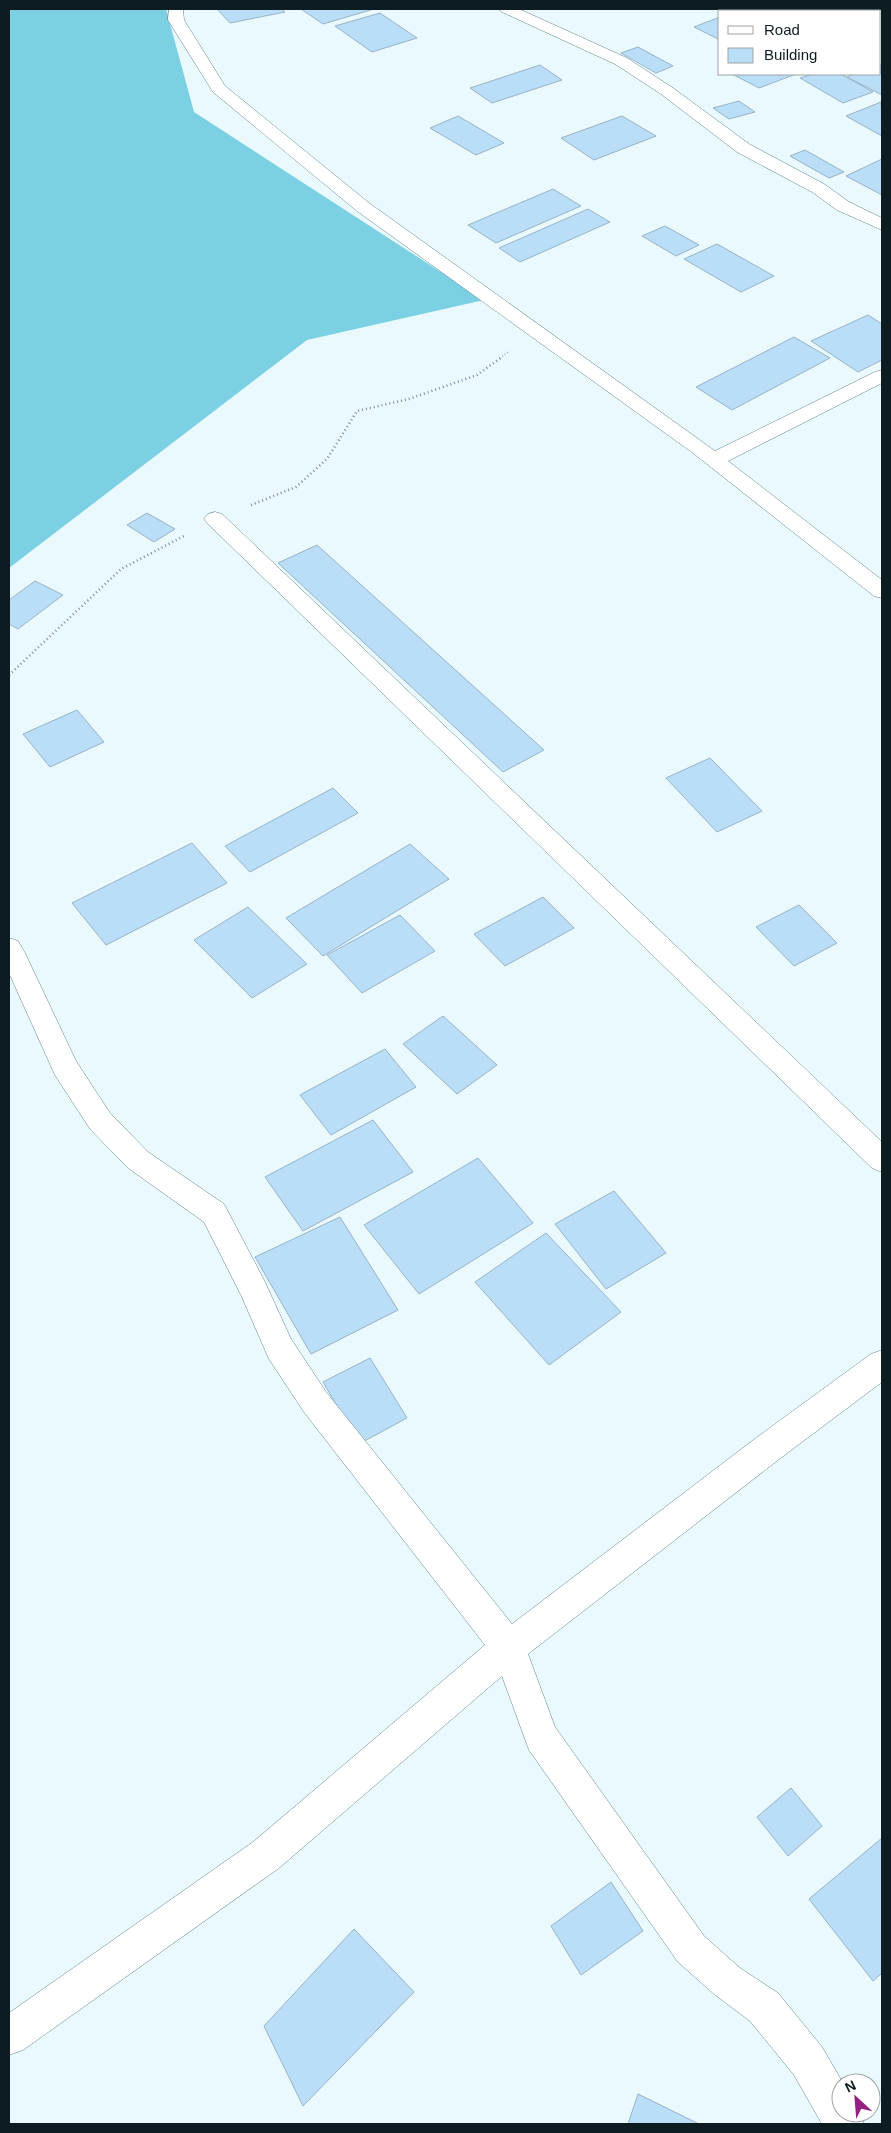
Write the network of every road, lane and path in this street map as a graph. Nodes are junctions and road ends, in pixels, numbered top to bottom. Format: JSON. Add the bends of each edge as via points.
{"nodes":[{"id":1,"x":176,"y":9,"type":"edge"},
{"id":2,"x":507,"y":9,"type":"edge"},
{"id":3,"x":882,"y":225,"type":"edge"},
{"id":4,"x":514,"y":316,"type":"junction"},
{"id":5,"x":882,"y":376,"type":"edge"},
{"id":6,"x":713,"y":460,"type":"junction"},
{"id":7,"x":216,"y":519,"type":"junction"},
{"id":8,"x":882,"y":591,"type":"edge"},
{"id":9,"x":9,"y":675,"type":"edge"},
{"id":10,"x":9,"y":948,"type":"edge"},
{"id":11,"x":882,"y":1160,"type":"edge"},
{"id":12,"x":882,"y":1364,"type":"edge"},
{"id":13,"x":509,"y":1648,"type":"junction"},
{"id":14,"x":9,"y":2036,"type":"edge"},
{"id":15,"x":844,"y":2124,"type":"edge"}],
"edges":[{"from":1,"to":4,"type":"street","via":[[176,20],[219,89],[363,207]]},
{"from":2,"to":3,"type":"street","via":[[621,61],[743,148]]},
{"from":4,"to":6,"type":"street"},
{"from":4,"to":7,"type":"path","via":[[520,343],[477,375],[409,399],[356,411],[327,459],[296,487]]},
{"from":5,"to":6,"type":"street"},
{"from":6,"to":8,"type":"street"},
{"from":7,"to":9,"type":"path","via":[[121,569]]},
{"from":7,"to":11,"type":"street"},
{"from":10,"to":13,"type":"street","via":[[65,1067],[100,1121],[138,1160],[214,1214],[280,1349],[315,1402]]},
{"from":12,"to":13,"type":"street"},
{"from":13,"to":14,"type":"street","via":[[266,1855]]},
{"from":13,"to":15,"type":"street","via":[[541,1738],[691,1949],[727,1981],[764,2007],[808,2061]]}]}
